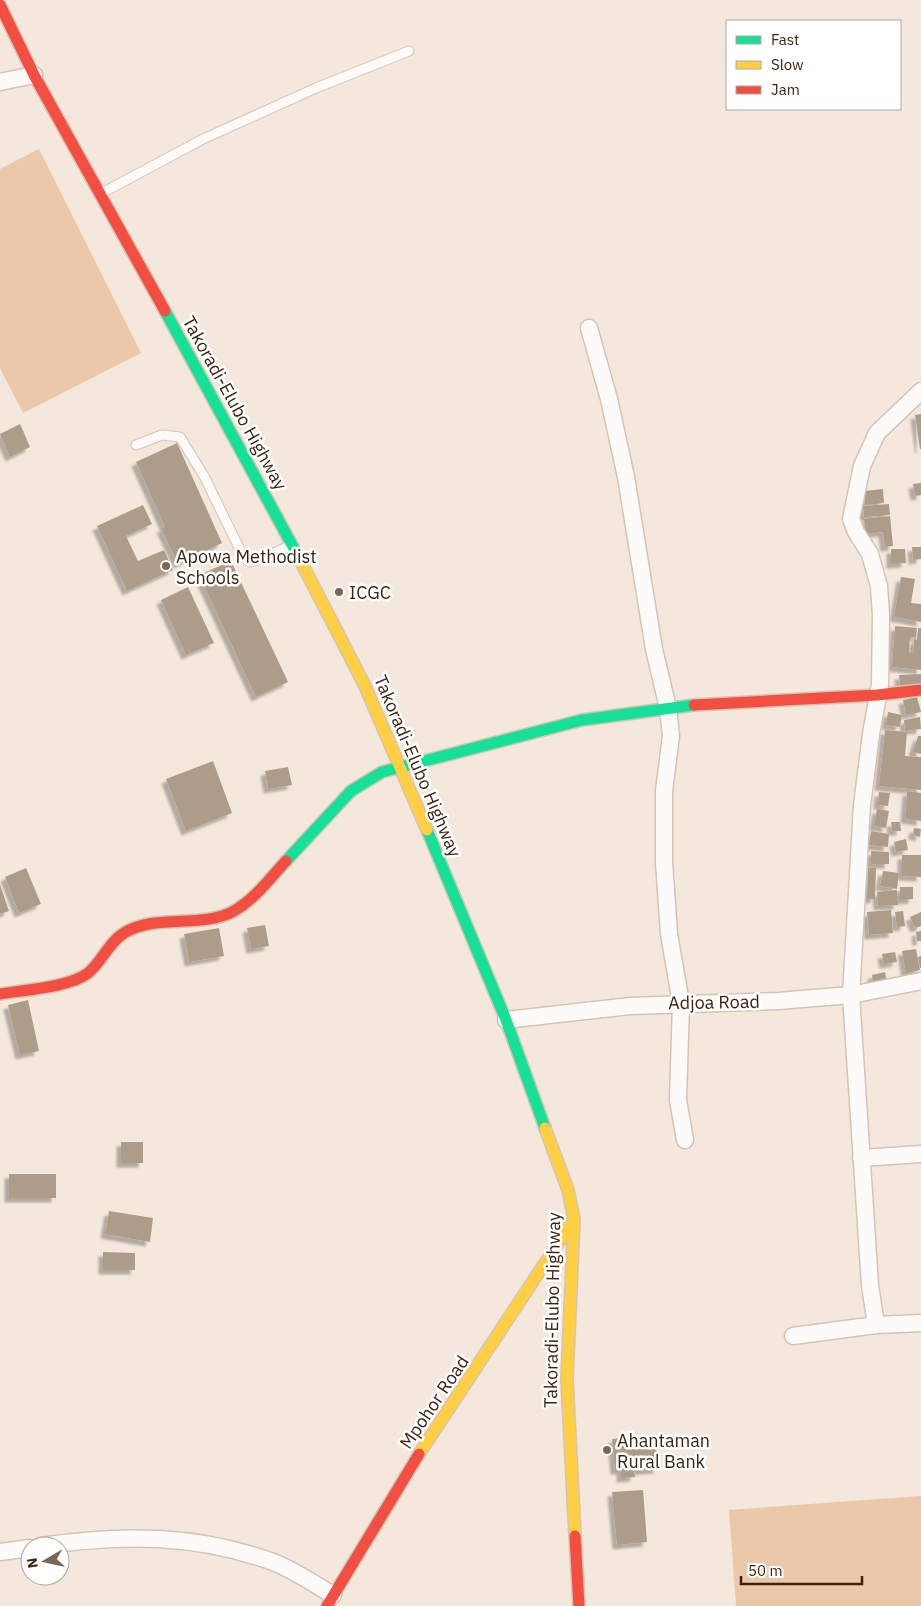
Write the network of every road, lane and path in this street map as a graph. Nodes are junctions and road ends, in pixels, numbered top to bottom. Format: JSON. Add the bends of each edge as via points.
{"nodes":[{"id":1,"x":0,"y":5,"type":"edge"},
{"id":2,"x":409,"y":51,"type":"dead end"},
{"id":3,"x":34,"y":75,"type":"junction"},
{"id":4,"x":0,"y":82,"type":"edge"},
{"id":5,"x":99,"y":194,"type":"junction"},
{"id":6,"x":589,"y":328,"type":"dead end"},
{"id":7,"x":921,"y":391,"type":"edge"},
{"id":8,"x":136,"y":445,"type":"dead end"},
{"id":9,"x":292,"y":545,"type":"junction"},
{"id":10,"x":921,"y":690,"type":"edge"},
{"id":11,"x":877,"y":695,"type":"junction"},
{"id":12,"x":668,"y":708,"type":"junction"},
{"id":13,"x":402,"y":768,"type":"junction"},
{"id":14,"x":921,"y":981,"type":"edge"},
{"id":15,"x":0,"y":994,"type":"edge"},
{"id":16,"x":850,"y":995,"type":"junction"},
{"id":17,"x":681,"y":1003,"type":"junction"},
{"id":18,"x":506,"y":1020,"type":"junction"},
{"id":19,"x":685,"y":1140,"type":"dead end"},
{"id":20,"x":921,"y":1154,"type":"edge"},
{"id":21,"x":861,"y":1158,"type":"junction"},
{"id":22,"x":574,"y":1220,"type":"junction"},
{"id":23,"x":921,"y":1323,"type":"edge"},
{"id":24,"x":876,"y":1325,"type":"junction"},
{"id":25,"x":793,"y":1336,"type":"dead end"},
{"id":26,"x":70,"y":1543,"type":"edge"},
{"id":27,"x":20,"y":1549,"type":"edge"},
{"id":28,"x":0,"y":1552,"type":"edge"},
{"id":29,"x":330,"y":1601,"type":"edge"},
{"id":30,"x":579,"y":1606,"type":"edge"}],
"edges":[{"from":1,"to":3,"type":"main road","name":"Takoradi-Elubo Highway"},
{"from":2,"to":5,"type":"lane","via":[[316,88],[203,139]]},
{"from":3,"to":4,"type":"street"},
{"from":3,"to":5,"type":"main road","name":"Takoradi-Elubo Highway"},
{"from":5,"to":9,"type":"main road","name":"Takoradi-Elubo Highway"},
{"from":6,"to":12,"type":"street","via":[[626,477],[654,650]]},
{"from":7,"to":11,"type":"street","via":[[877,433],[862,466],[852,504],[851,519],[870,554],[879,586],[881,673]]},
{"from":8,"to":9,"type":"lane","via":[[162,436],[180,437],[204,476],[232,537],[244,558],[250,562]]},
{"from":9,"to":13,"type":"main road","name":"Takoradi-Elubo Highway","via":[[360,676]]},
{"from":10,"to":11,"type":"main road"},
{"from":11,"to":12,"type":"main road","via":[[706,703]]},
{"from":11,"to":16,"type":"street","via":[[862,805]]},
{"from":12,"to":13,"type":"main road","via":[[582,720]]},
{"from":12,"to":17,"type":"street","via":[[671,736],[664,791],[664,862],[669,934]]},
{"from":13,"to":15,"type":"main road","via":[[382,772],[350,791],[253,897],[234,911],[215,918],[151,923],[124,933],[88,973],[70,981]]},
{"from":13,"to":18,"type":"main road","name":"Takoradi-Elubo Highway"},
{"from":14,"to":16,"type":"street","name":"Adjoa Road"},
{"from":16,"to":17,"type":"street","name":"Adjoa Road","via":[[778,1001]]},
{"from":16,"to":21,"type":"street"},
{"from":17,"to":18,"type":"street","name":"Adjoa Road"},
{"from":17,"to":19,"type":"street","via":[[678,1100]]},
{"from":18,"to":22,"type":"main road","name":"Takoradi-Elubo Highway","via":[[568,1190]]},
{"from":20,"to":21,"type":"street"},
{"from":21,"to":24,"type":"street"},
{"from":22,"to":29,"type":"main road","name":"Mpohor Road","via":[[423,1448]]},
{"from":22,"to":30,"type":"main road","name":"Takoradi-Elubo Highway","via":[[567,1379]]},
{"from":23,"to":24,"type":"street"},
{"from":24,"to":25,"type":"street"},
{"from":26,"to":29,"type":"street","via":[[127,1537],[203,1542],[274,1563]]},
{"from":27,"to":28,"type":"street"}]}
